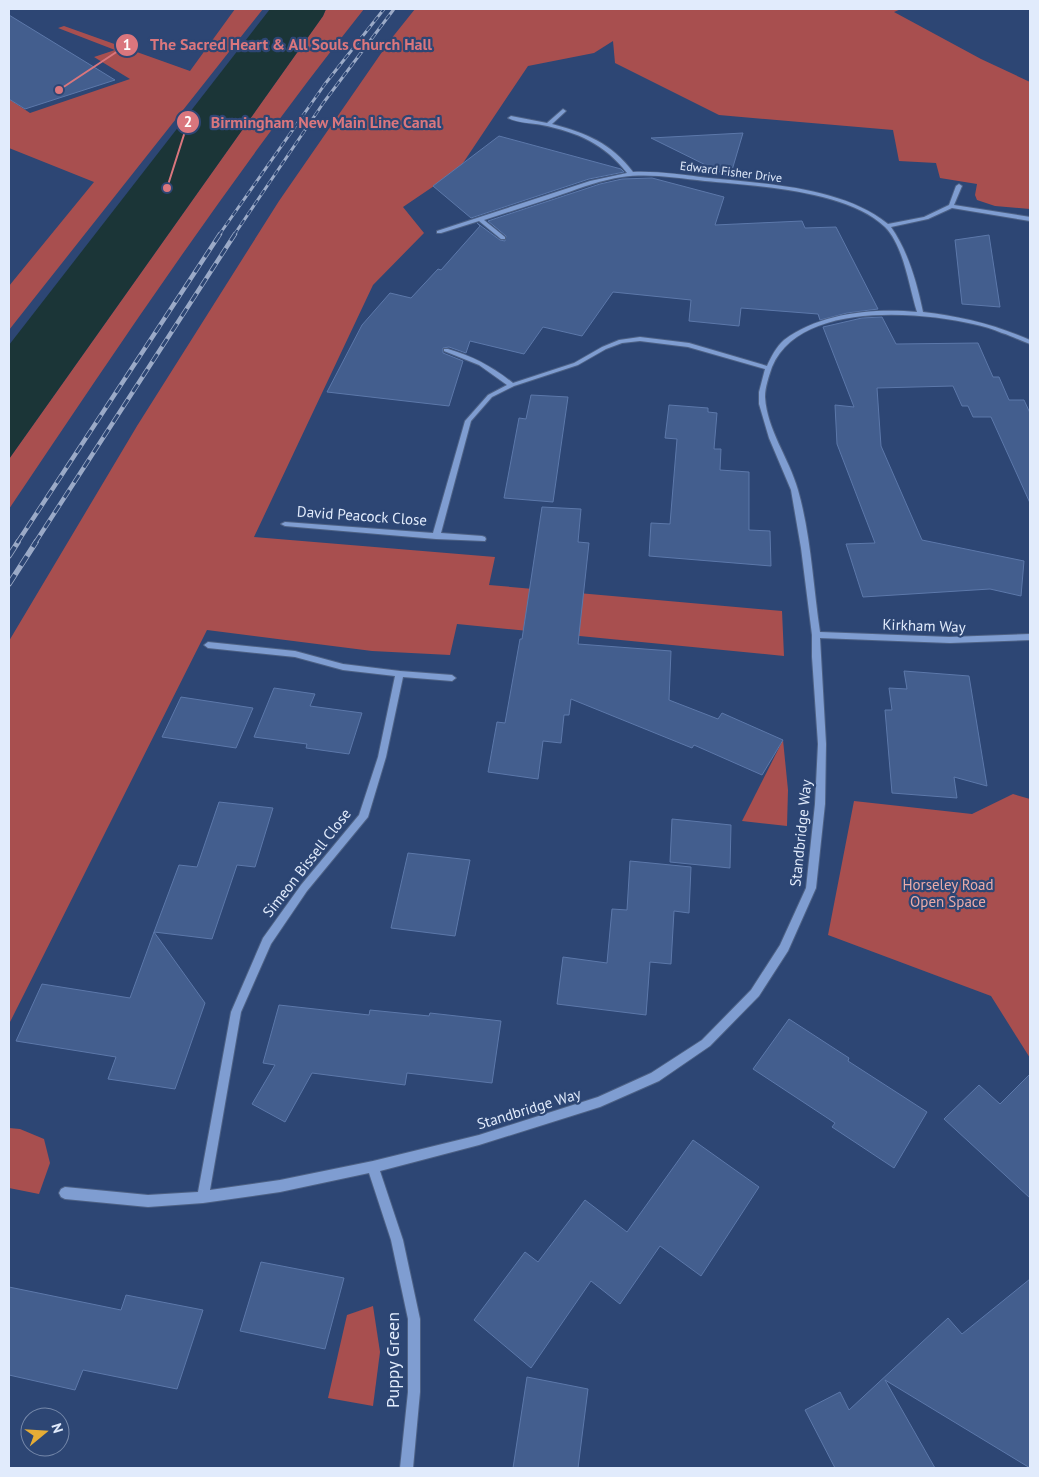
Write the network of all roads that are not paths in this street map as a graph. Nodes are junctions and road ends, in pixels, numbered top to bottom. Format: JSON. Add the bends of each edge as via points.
{"nodes":[{"id":1,"x":563,"y":111,"type":"dead end"},
{"id":2,"x":511,"y":118,"type":"dead end"},
{"id":3,"x":548,"y":125,"type":"junction"},
{"id":4,"x":632,"y":174,"type":"junction"},
{"id":5,"x":959,"y":186,"type":"dead end"},
{"id":6,"x":951,"y":206,"type":"junction"},
{"id":7,"x":1030,"y":219,"type":"edge"},
{"id":8,"x":480,"y":220,"type":"junction"},
{"id":9,"x":887,"y":226,"type":"junction"},
{"id":10,"x":439,"y":232,"type":"dead end"},
{"id":11,"x":503,"y":238,"type":"dead end"},
{"id":12,"x":920,"y":312,"type":"junction"},
{"id":13,"x":1030,"y":342,"type":"edge"},
{"id":14,"x":446,"y":350,"type":"dead end"},
{"id":15,"x":768,"y":368,"type":"junction"},
{"id":16,"x":512,"y":385,"type":"junction"},
{"id":17,"x":285,"y":524,"type":"dead end"},
{"id":18,"x":436,"y":536,"type":"junction"},
{"id":19,"x":482,"y":539,"type":"dead end"},
{"id":20,"x":816,"y":635,"type":"junction"},
{"id":21,"x":1030,"y":636,"type":"edge"},
{"id":22,"x":208,"y":644,"type":"dead end"},
{"id":23,"x":400,"y":674,"type":"junction"},
{"id":24,"x":452,"y":678,"type":"dead end"},
{"id":25,"x":373,"y":1168,"type":"junction"},
{"id":26,"x":66,"y":1193,"type":"dead end"},
{"id":27,"x":202,"y":1197,"type":"junction"},
{"id":28,"x":406,"y":1468,"type":"edge"}],
"edges":[{"from":1,"to":3,"type":"street"},
{"from":2,"to":3,"type":"street"},
{"from":3,"to":4,"type":"street","via":[[602,144],[623,160]]},
{"from":4,"to":8,"type":"street","name":"Edward Fisher Drive","via":[[600,180]]},
{"from":4,"to":9,"type":"street","name":"Edward Fisher Drive","via":[[733,182],[809,193],[861,209]]},
{"from":5,"to":6,"type":"street"},
{"from":6,"to":7,"type":"street"},
{"from":6,"to":9,"type":"street","via":[[926,218]]},
{"from":8,"to":10,"type":"street","name":"Edward Fisher Drive"},
{"from":8,"to":11,"type":"street"},
{"from":9,"to":12,"type":"street","name":"Edward Fisher Drive","via":[[901,248]]},
{"from":12,"to":13,"type":"street","name":"Standbridge Way","via":[[964,319],[1015,334]]},
{"from":12,"to":15,"type":"street","name":"Standbridge Way","via":[[867,314],[804,329],[785,343]]},
{"from":14,"to":16,"type":"street","via":[[473,358]]},
{"from":15,"to":16,"type":"street","name":"David Peacock Close","via":[[689,345],[640,339],[621,341],[576,364]]},
{"from":15,"to":20,"type":"street","name":"Standbridge Way","via":[[761,394],[770,434],[796,494]]},
{"from":16,"to":18,"type":"street","name":"David Peacock Close","via":[[490,396],[468,421]]},
{"from":17,"to":18,"type":"street","name":"David Peacock Close"},
{"from":18,"to":19,"type":"street","name":"David Peacock Close"},
{"from":20,"to":21,"type":"street","name":"Kirkham Way","via":[[979,641]]},
{"from":20,"to":25,"type":"street","name":"Standbridge Way","via":[[822,744],[820,804],[811,888],[784,948],[755,993],[706,1043],[655,1077],[590,1105],[479,1140]]},
{"from":22,"to":23,"type":"street","via":[[295,654],[343,667]]},
{"from":23,"to":24,"type":"street"},
{"from":23,"to":27,"type":"street","name":"Simeon Bissell Close","via":[[382,757],[363,817],[304,888],[266,941],[236,1012]]},
{"from":25,"to":27,"type":"street","name":"Standbridge Way"},
{"from":25,"to":28,"type":"street","name":"Puppy Green","via":[[397,1240],[414,1319],[414,1392]]},
{"from":26,"to":27,"type":"street","name":"Standbridge Way","via":[[148,1201]]}]}
